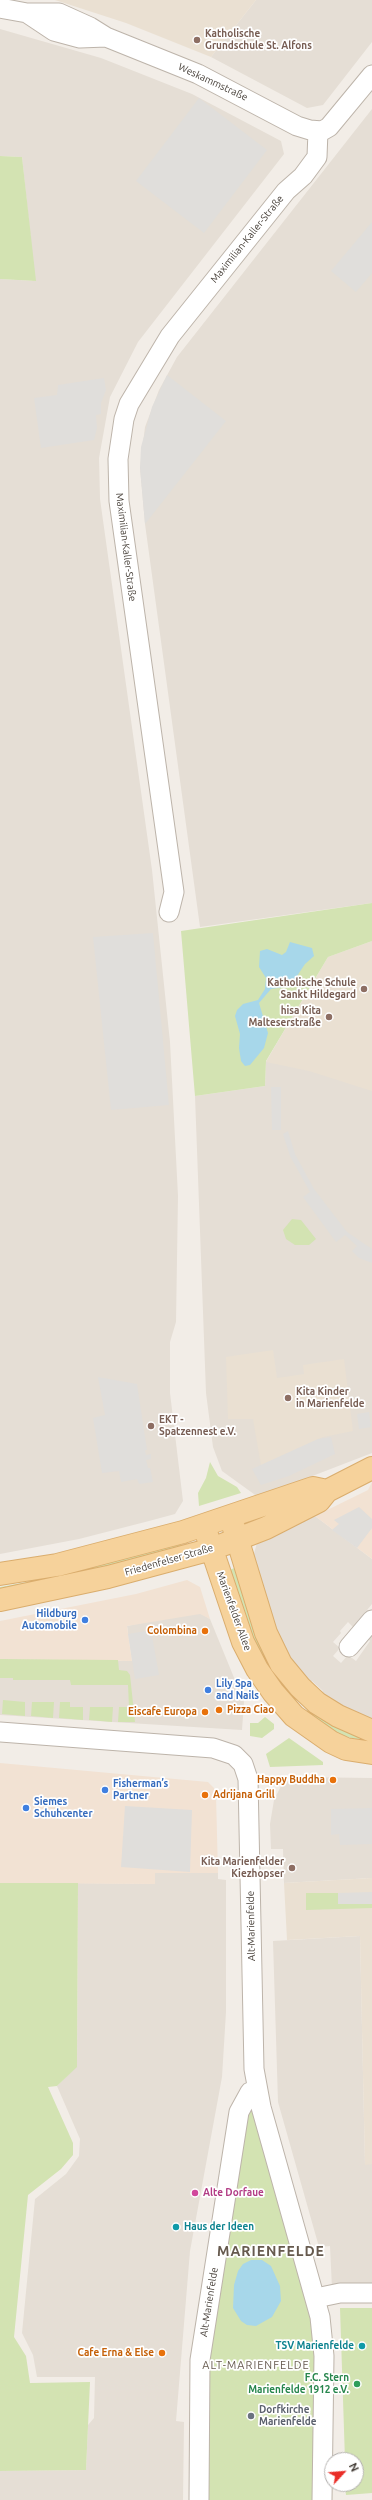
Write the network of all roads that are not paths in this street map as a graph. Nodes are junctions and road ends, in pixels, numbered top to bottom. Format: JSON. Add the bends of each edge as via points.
{"nodes":[{"id":1,"x":15,"y":8,"type":"edge"},
{"id":2,"x":372,"y":76,"type":"edge"},
{"id":3,"x":318,"y":131,"type":"junction"},
{"id":4,"x":169,"y":912,"type":"dead end"},
{"id":5,"x":372,"y":1468,"type":"edge"},
{"id":6,"x":327,"y":1491,"type":"junction"},
{"id":7,"x":231,"y":1518,"type":"junction"},
{"id":8,"x":205,"y":1526,"type":"junction"},
{"id":9,"x":238,"y":1539,"type":"junction"},
{"id":10,"x":212,"y":1549,"type":"junction"},
{"id":11,"x":0,"y":1574,"type":"edge"},
{"id":12,"x":0,"y":1600,"type":"edge"},
{"id":13,"x":372,"y":1620,"type":"edge"},
{"id":14,"x":349,"y":1647,"type":"dead end"},
{"id":15,"x":372,"y":1731,"type":"edge"},
{"id":16,"x":0,"y":1732,"type":"edge"},
{"id":17,"x":372,"y":1753,"type":"edge"},
{"id":18,"x":257,"y":2090,"type":"junction"},
{"id":19,"x":372,"y":2293,"type":"edge"},
{"id":20,"x":316,"y":2298,"type":"junction"},
{"id":21,"x":199,"y":2500,"type":"edge"},
{"id":22,"x":322,"y":2500,"type":"edge"}],
"edges":[{"from":1,"to":3,"type":"street","name":"Weskammstraße","via":[[60,13],[106,37],[198,74],[297,126]]},
{"from":2,"to":3,"type":"street","via":[[332,124]]},
{"from":3,"to":4,"type":"street","name":"Maximilian-Kaller-Straße","via":[[317,157],[303,176],[286,191],[170,336],[129,404],[120,438],[119,501],[174,892]]},
{"from":5,"to":6,"type":"main road","name":"Friedenfelser Straße"},
{"from":6,"to":7,"type":"main road","via":[[313,1488]]},
{"from":6,"to":9,"type":"main road","name":"Friedenfelser Straße","via":[[319,1501]]},
{"from":7,"to":8,"type":"main road"},
{"from":7,"to":9,"type":"main road"},
{"from":8,"to":10,"type":"main road","name":"Marienfelder Allee"},
{"from":8,"to":11,"type":"main road","via":[[57,1565]]},
{"from":9,"to":10,"type":"main road","name":"Friedenfelser Straße"},
{"from":9,"to":15,"type":"main road","via":[[266,1632],[281,1664],[317,1703],[338,1716]]},
{"from":10,"to":12,"type":"main road","name":"Friedenfelser Straße","via":[[108,1577]]},
{"from":10,"to":17,"type":"main road","name":"Marienfelder Allee","via":[[244,1642],[257,1669],[273,1692],[294,1716],[331,1742],[346,1749]]},
{"from":13,"to":14,"type":"street"},
{"from":16,"to":18,"type":"street","name":"Alt-Marienfelde","via":[[214,1748],[234,1755],[243,1764],[248,1779],[254,2069]]},
{"from":18,"to":20,"type":"street","name":"Alt-Marienfelde"},
{"from":18,"to":21,"type":"street","name":"Alt-Marienfelde","via":[[250,2092],[239,2112],[200,2360]]},
{"from":19,"to":20,"type":"street","via":[[340,2293]]},
{"from":20,"to":22,"type":"street","name":"Alt-Marienfelde","via":[[324,2356]]}]}
